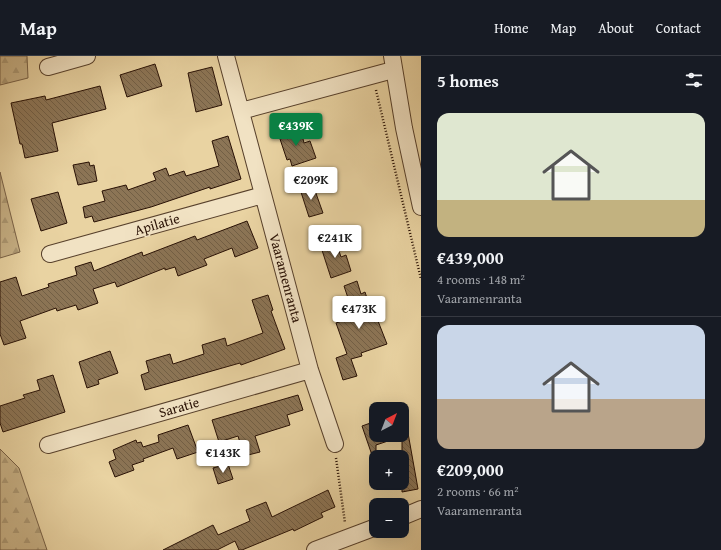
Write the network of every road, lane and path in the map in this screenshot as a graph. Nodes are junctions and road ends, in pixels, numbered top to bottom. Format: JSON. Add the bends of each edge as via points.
{"nodes":[{"id":1,"x":87,"y":56,"type":"edge"},
{"id":2,"x":226,"y":56,"type":"edge"},
{"id":3,"x":393,"y":63,"type":"edge"},
{"id":4,"x":48,"y":67,"type":"dead end"},
{"id":5,"x":372,"y":74,"type":"junction"},
{"id":6,"x":241,"y":111,"type":"junction"},
{"id":7,"x":263,"y":195,"type":"junction"},
{"id":8,"x":421,"y":207,"type":"edge"},
{"id":9,"x":50,"y":254,"type":"dead end"},
{"id":10,"x":421,"y":280,"type":"edge"},
{"id":11,"x":310,"y":370,"type":"junction"},
{"id":12,"x":335,"y":444,"type":"joint"},
{"id":13,"x":48,"y":445,"type":"dead end"},
{"id":14,"x":421,"y":509,"type":"edge"},
{"id":15,"x":409,"y":514,"type":"edge"},
{"id":16,"x":369,"y":531,"type":"edge"},
{"id":17,"x":349,"y":544,"type":"edge"},
{"id":18,"x":316,"y":550,"type":"edge"}],
"edges":[{"from":1,"to":4,"type":"street"},
{"from":2,"to":6,"type":"street","name":"Vaaramenranta"},
{"from":3,"to":5,"type":"street"},
{"from":3,"to":8,"type":"street"},
{"from":5,"to":6,"type":"street"},
{"from":5,"to":10,"type":"path"},
{"from":6,"to":7,"type":"street","name":"Vaaramenranta"},
{"from":7,"to":9,"type":"street","name":"Apilatie"},
{"from":7,"to":11,"type":"street","name":"Vaaramenranta"},
{"from":11,"to":12,"type":"street","name":"Vaaramenranta"},
{"from":11,"to":13,"type":"street","name":"Saratie"},
{"from":12,"to":17,"type":"path"},
{"from":14,"to":15,"type":"street"},
{"from":16,"to":17,"type":"street"},
{"from":17,"to":18,"type":"street"}]}
